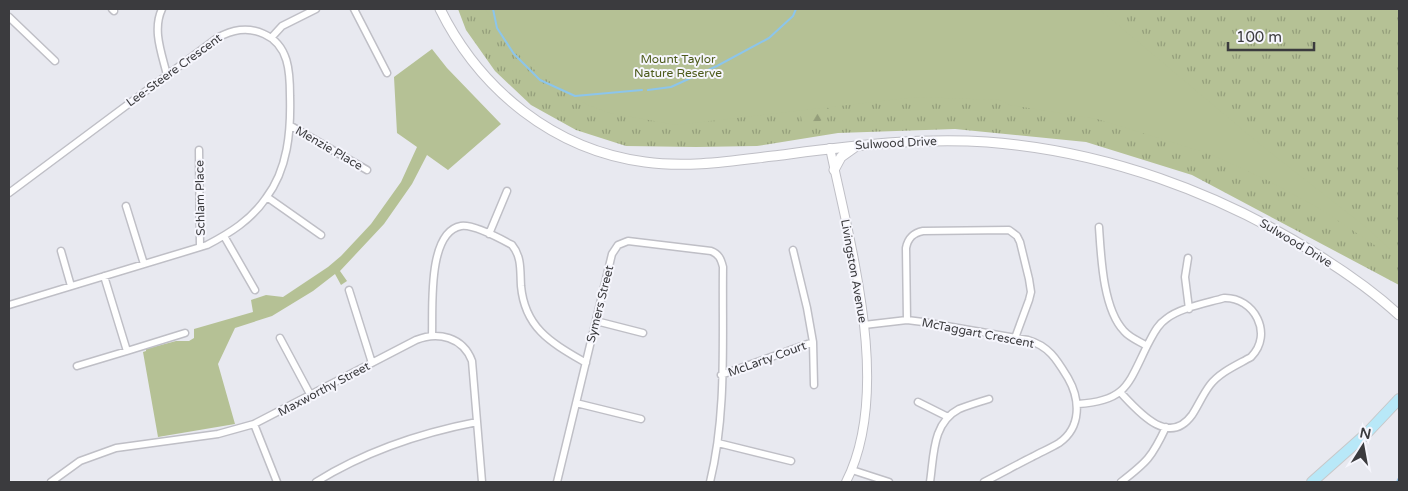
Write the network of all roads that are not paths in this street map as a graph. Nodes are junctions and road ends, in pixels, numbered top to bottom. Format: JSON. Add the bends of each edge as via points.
{"nodes":[{"id":1,"x":162,"y":9,"type":"edge"},
{"id":2,"x":316,"y":9,"type":"edge"},
{"id":3,"x":354,"y":9,"type":"edge"},
{"id":4,"x":440,"y":9,"type":"edge"},
{"id":5,"x":9,"y":16,"type":"edge"},
{"id":6,"x":272,"y":38,"type":"junction"},
{"id":7,"x":55,"y":61,"type":"dead end"},
{"id":8,"x":387,"y":73,"type":"dead end"},
{"id":9,"x":167,"y":75,"type":"junction"},
{"id":10,"x":290,"y":126,"type":"junction"},
{"id":11,"x":857,"y":145,"type":"junction"},
{"id":12,"x":830,"y":148,"type":"junction"},
{"id":13,"x":199,"y":150,"type":"dead end"},
{"id":14,"x":368,"y":170,"type":"dead end"},
{"id":15,"x":834,"y":170,"type":"junction"},
{"id":16,"x":508,"y":191,"type":"dead end"},
{"id":17,"x":9,"y":193,"type":"edge"},
{"id":18,"x":267,"y":197,"type":"junction"},
{"id":19,"x":126,"y":206,"type":"dead end"},
{"id":20,"x":1099,"y":227,"type":"dead end"},
{"id":21,"x":489,"y":234,"type":"junction"},
{"id":22,"x":320,"y":235,"type":"dead end"},
{"id":23,"x":224,"y":236,"type":"junction"},
{"id":24,"x":200,"y":247,"type":"junction"},
{"id":25,"x":794,"y":250,"type":"dead end"},
{"id":26,"x":61,"y":251,"type":"dead end"},
{"id":27,"x":1188,"y":258,"type":"dead end"},
{"id":28,"x":144,"y":264,"type":"junction"},
{"id":29,"x":104,"y":276,"type":"junction"},
{"id":30,"x":71,"y":286,"type":"junction"},
{"id":31,"x":255,"y":290,"type":"dead end"},
{"id":32,"x":349,"y":290,"type":"dead end"},
{"id":33,"x":1380,"y":297,"type":"junction"},
{"id":34,"x":9,"y":305,"type":"edge"},
{"id":35,"x":1399,"y":307,"type":"edge"},
{"id":36,"x":1189,"y":309,"type":"junction"},
{"id":37,"x":1399,"y":315,"type":"edge"},
{"id":38,"x":907,"y":320,"type":"junction"},
{"id":39,"x":596,"y":321,"type":"junction"},
{"id":40,"x":864,"y":325,"type":"junction"},
{"id":41,"x":185,"y":333,"type":"dead end"},
{"id":42,"x":643,"y":333,"type":"dead end"},
{"id":43,"x":432,"y":336,"type":"junction"},
{"id":44,"x":280,"y":338,"type":"dead end"},
{"id":45,"x":1015,"y":338,"type":"junction"},
{"id":46,"x":813,"y":342,"type":"junction"},
{"id":47,"x":1147,"y":346,"type":"junction"},
{"id":48,"x":127,"y":351,"type":"junction"},
{"id":49,"x":586,"y":362,"type":"junction"},
{"id":50,"x":372,"y":363,"type":"junction"},
{"id":51,"x":77,"y":366,"type":"dead end"},
{"id":52,"x":722,"y":375,"type":"junction"},
{"id":53,"x":814,"y":386,"type":"dead end"},
{"id":54,"x":1120,"y":392,"type":"junction"},
{"id":55,"x":311,"y":396,"type":"junction"},
{"id":56,"x":989,"y":399,"type":"dead end"},
{"id":57,"x":1399,"y":399,"type":"edge"},
{"id":58,"x":918,"y":402,"type":"dead end"},
{"id":59,"x":576,"y":404,"type":"junction"},
{"id":60,"x":1078,"y":404,"type":"junction"},
{"id":61,"x":948,"y":417,"type":"junction"},
{"id":62,"x":641,"y":419,"type":"dead end"},
{"id":63,"x":477,"y":422,"type":"junction"},
{"id":64,"x":254,"y":424,"type":"junction"},
{"id":65,"x":1166,"y":427,"type":"junction"},
{"id":66,"x":718,"y":443,"type":"junction"},
{"id":67,"x":791,"y":460,"type":"dead end"},
{"id":68,"x":852,"y":470,"type":"junction"},
{"id":69,"x":51,"y":482,"type":"edge"},
{"id":70,"x":277,"y":482,"type":"edge"},
{"id":71,"x":316,"y":482,"type":"edge"},
{"id":72,"x":482,"y":482,"type":"edge"},
{"id":73,"x":557,"y":482,"type":"edge"},
{"id":74,"x":710,"y":482,"type":"edge"},
{"id":75,"x":846,"y":482,"type":"edge"},
{"id":76,"x":890,"y":482,"type":"edge"},
{"id":77,"x":930,"y":482,"type":"edge"},
{"id":78,"x":984,"y":482,"type":"edge"},
{"id":79,"x":1121,"y":482,"type":"edge"},
{"id":80,"x":1312,"y":482,"type":"edge"}],
"edges":[{"from":1,"to":9,"type":"street","via":[[157,32]]},
{"from":2,"to":6,"type":"street","via":[[282,26]]},
{"from":3,"to":8,"type":"street"},
{"from":4,"to":12,"type":"main road","name":"Sulwood Drive","via":[[464,51],[498,91],[537,123],[581,145],[619,157],[673,164],[714,163]]},
{"from":5,"to":7,"type":"street"},
{"from":6,"to":9,"type":"street","name":"Lee-Steere Crescent","via":[[247,29],[226,33]]},
{"from":6,"to":10,"type":"street","via":[[288,63]]},
{"from":9,"to":17,"type":"street","name":"Lee-Steere Crescent"},
{"from":10,"to":14,"type":"street","name":"Menzie Place"},
{"from":10,"to":18,"type":"street","via":[[284,159]]},
{"from":11,"to":12,"type":"main road","name":"Sulwood Drive"},
{"from":11,"to":15,"type":"main road","via":[[840,157]]},
{"from":11,"to":33,"type":"main road","name":"Sulwood Drive","via":[[912,140],[994,143],[1078,155],[1139,171],[1201,193],[1278,230]]},
{"from":12,"to":15,"type":"street","name":"Livingston Avenue"},
{"from":13,"to":24,"type":"street","name":"Schlam Place"},
{"from":15,"to":40,"type":"street","name":"Livingston Avenue"},
{"from":16,"to":21,"type":"street"},
{"from":18,"to":22,"type":"street"},
{"from":18,"to":23,"type":"street","via":[[242,224]]},
{"from":19,"to":28,"type":"street"},
{"from":20,"to":47,"type":"street","via":[[1103,278],[1114,315],[1124,332]]},
{"from":21,"to":43,"type":"street","via":[[462,226],[451,230],[441,243],[435,273]]},
{"from":21,"to":49,"type":"street","via":[[512,245],[517,251],[524,301],[534,325],[552,342]]},
{"from":23,"to":24,"type":"street"},
{"from":23,"to":31,"type":"street"},
{"from":24,"to":28,"type":"street"},
{"from":25,"to":46,"type":"street","name":"McLarty Court"},
{"from":26,"to":30,"type":"street"},
{"from":27,"to":36,"type":"street","via":[[1185,277]]},
{"from":28,"to":29,"type":"street"},
{"from":29,"to":30,"type":"street"},
{"from":29,"to":48,"type":"street"},
{"from":30,"to":34,"type":"street"},
{"from":32,"to":50,"type":"street"},
{"from":33,"to":35,"type":"main road","name":"Sulwood Drive"},
{"from":33,"to":37,"type":"main road","name":"Sulwood Drive"},
{"from":36,"to":47,"type":"street","via":[[1166,318]]},
{"from":36,"to":65,"type":"street","via":[[1224,298],[1236,298],[1256,315],[1261,339],[1251,357],[1217,378],[1186,421],[1173,428]]},
{"from":38,"to":40,"type":"street","name":"McTaggart Crescent"},
{"from":38,"to":45,"type":"street","name":"McTaggart Crescent"},
{"from":38,"to":45,"type":"street","via":[[906,248],[912,235],[923,231],[1010,230],[1020,242],[1031,288]]},
{"from":39,"to":42,"type":"street"},
{"from":39,"to":49,"type":"street","name":"Symers Street"},
{"from":39,"to":52,"type":"street","name":"Symers Street","via":[[612,254],[618,245],[628,241],[711,251],[718,255],[723,267]]},
{"from":40,"to":68,"type":"street","name":"Livingston Avenue","via":[[867,364],[865,404]]},
{"from":41,"to":48,"type":"street"},
{"from":43,"to":50,"type":"street","name":"Maxworthy Street","via":[[416,340]]},
{"from":43,"to":63,"type":"street","via":[[451,339],[470,356]]},
{"from":44,"to":55,"type":"street"},
{"from":45,"to":60,"type":"street","name":"McTaggart Crescent","via":[[1038,343],[1054,356],[1074,389]]},
{"from":46,"to":52,"type":"street","name":"McLarty Court"},
{"from":46,"to":53,"type":"street","name":"McLarty Court"},
{"from":47,"to":54,"type":"street"},
{"from":48,"to":51,"type":"street"},
{"from":49,"to":59,"type":"street","name":"Symers Street"},
{"from":50,"to":55,"type":"street","name":"Maxworthy Street"},
{"from":52,"to":66,"type":"street","name":"Symers Street"},
{"from":54,"to":60,"type":"street","via":[[1098,403]]},
{"from":54,"to":65,"type":"street","via":[[1144,418]]},
{"from":55,"to":64,"type":"street","name":"Maxworthy Street"},
{"from":56,"to":61,"type":"street","via":[[960,409]]},
{"from":57,"to":80,"type":"main road","via":[[1366,434]]},
{"from":58,"to":61,"type":"street"},
{"from":59,"to":62,"type":"street"},
{"from":59,"to":73,"type":"street","name":"Symers Street"},
{"from":60,"to":78,"type":"street","via":[[1072,429],[1059,443]]},
{"from":61,"to":77,"type":"street","via":[[938,433]]},
{"from":63,"to":71,"type":"street","via":[[433,431],[389,446]]},
{"from":63,"to":72,"type":"street"},
{"from":64,"to":69,"type":"street","name":"Maxworthy Street","via":[[218,434],[116,448],[80,461]]},
{"from":64,"to":70,"type":"street"},
{"from":65,"to":79,"type":"street","via":[[1153,454]]},
{"from":66,"to":67,"type":"street"},
{"from":66,"to":74,"type":"street","name":"Symers Street"},
{"from":68,"to":75,"type":"street","name":"Livingston Avenue"},
{"from":68,"to":76,"type":"street"}]}
